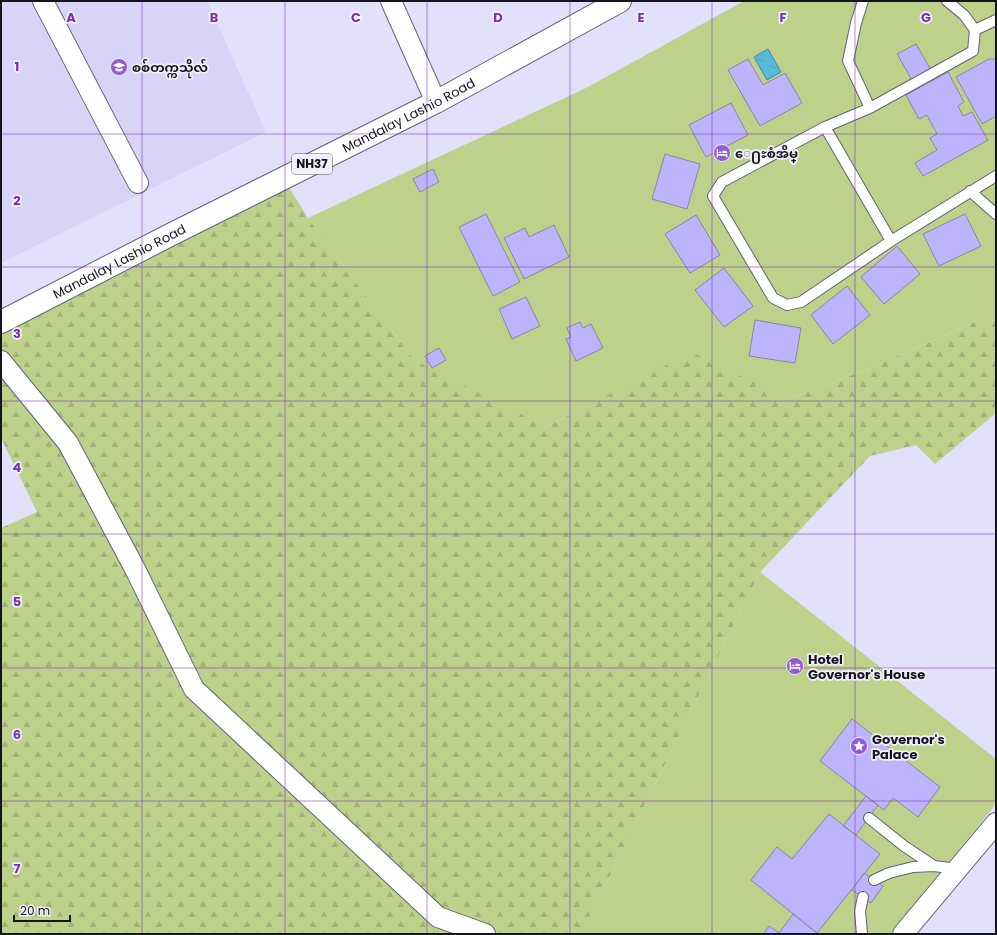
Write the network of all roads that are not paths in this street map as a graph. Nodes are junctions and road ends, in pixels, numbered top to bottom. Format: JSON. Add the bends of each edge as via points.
{"nodes":[{"id":1,"x":43,"y":1,"type":"edge"},
{"id":2,"x":391,"y":1,"type":"edge"},
{"id":3,"x":620,"y":1,"type":"edge"},
{"id":4,"x":863,"y":1,"type":"edge"},
{"id":5,"x":947,"y":1,"type":"edge"},
{"id":6,"x":996,"y":20,"type":"edge"},
{"id":7,"x":975,"y":30,"type":"junction"},
{"id":8,"x":436,"y":102,"type":"junction"},
{"id":9,"x":870,"y":108,"type":"junction"},
{"id":10,"x":825,"y":127,"type":"junction"},
{"id":11,"x":996,"y":176,"type":"edge"},
{"id":12,"x":138,"y":183,"type":"dead end"},
{"id":13,"x":970,"y":191,"type":"junction"},
{"id":14,"x":996,"y":214,"type":"edge"},
{"id":15,"x":892,"y":241,"type":"junction"},
{"id":16,"x":1,"y":322,"type":"edge"},
{"id":17,"x":1,"y":361,"type":"edge"},
{"id":18,"x":869,"y":818,"type":"dead end"},
{"id":19,"x":996,"y":823,"type":"edge"},
{"id":20,"x":934,"y":866,"type":"junction"},
{"id":21,"x":958,"y":869,"type":"junction"},
{"id":22,"x":874,"y":880,"type":"dead end"},
{"id":23,"x":863,"y":897,"type":"dead end"},
{"id":24,"x":485,"y":934,"type":"edge"},
{"id":25,"x":862,"y":934,"type":"edge"},
{"id":26,"x":903,"y":934,"type":"edge"}],
"edges":[{"from":1,"to":12,"type":"street"},
{"from":2,"to":8,"type":"street"},
{"from":3,"to":8,"type":"highway","name":"Mandalay Lashio Road","number":"NH37"},
{"from":4,"to":9,"type":"lane","via":[[848,61]]},
{"from":5,"to":7,"type":"lane","via":[[964,15]]},
{"from":6,"to":7,"type":"lane"},
{"from":7,"to":9,"type":"lane","via":[[973,51]]},
{"from":8,"to":16,"type":"highway","name":"Mandalay Lashio Road","number":"NH37"},
{"from":9,"to":10,"type":"lane"},
{"from":10,"to":15,"type":"lane"},
{"from":10,"to":15,"type":"lane","via":[[722,182],[713,196],[773,298],[787,305],[801,302]]},
{"from":11,"to":13,"type":"lane"},
{"from":13,"to":14,"type":"lane"},
{"from":13,"to":15,"type":"lane"},
{"from":17,"to":24,"type":"street","via":[[68,443],[135,569],[194,689],[438,917]]},
{"from":18,"to":20,"type":"lane"},
{"from":19,"to":21,"type":"street"},
{"from":20,"to":21,"type":"lane"},
{"from":20,"to":22,"type":"lane","via":[[913,867]]},
{"from":21,"to":26,"type":"street"},
{"from":23,"to":25,"type":"lane","via":[[860,911]]}]}
